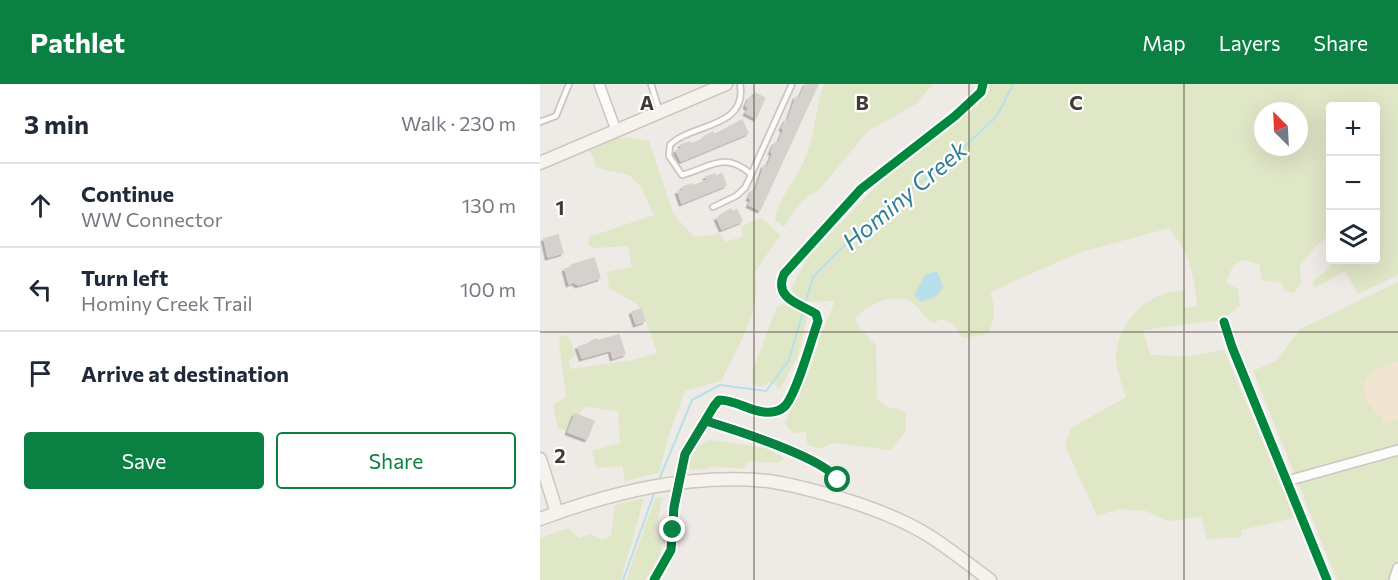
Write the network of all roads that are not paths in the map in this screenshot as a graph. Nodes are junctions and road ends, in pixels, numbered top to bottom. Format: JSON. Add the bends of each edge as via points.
{"nodes":[{"id":1,"x":569,"y":84,"type":"edge"},
{"id":2,"x":599,"y":84,"type":"edge"},
{"id":3,"x":651,"y":84,"type":"edge"},
{"id":4,"x":726,"y":84,"type":"edge"},
{"id":5,"x":740,"y":84,"type":"edge"},
{"id":6,"x":792,"y":84,"type":"edge"},
{"id":7,"x":709,"y":87,"type":"edge"},
{"id":8,"x":659,"y":112,"type":"junction"},
{"id":9,"x":540,"y":122,"type":"edge"},
{"id":10,"x":616,"y":130,"type":"junction"},
{"id":11,"x":540,"y":163,"type":"edge"},
{"id":12,"x":751,"y":174,"type":"junction"},
{"id":13,"x":713,"y":207,"type":"dead end"},
{"id":14,"x":1224,"y":322,"type":"dead end"},
{"id":15,"x":1398,"y":450,"type":"edge"},
{"id":16,"x":540,"y":459,"type":"edge"},
{"id":17,"x":1287,"y":481,"type":"junction"},
{"id":18,"x":557,"y":513,"type":"junction"},
{"id":19,"x":540,"y":519,"type":"edge"},
{"id":20,"x":1398,"y":568,"type":"edge"},
{"id":21,"x":990,"y":580,"type":"edge"},
{"id":22,"x":1327,"y":580,"type":"edge"},
{"id":23,"x":1394,"y":580,"type":"edge"}],
"edges":[{"from":1,"to":9,"type":"lane","via":[[556,116]]},
{"from":2,"to":10,"type":"street"},
{"from":3,"to":8,"type":"lane"},
{"from":4,"to":7,"type":"main road"},
{"from":5,"to":12,"type":"lane","via":[[741,95],[733,112],[674,141],[669,156],[682,176],[724,161],[740,165]]},
{"from":6,"to":12,"type":"lane"},
{"from":7,"to":8,"type":"main road"},
{"from":8,"to":10,"type":"main road"},
{"from":10,"to":11,"type":"main road"},
{"from":12,"to":13,"type":"lane","via":[[736,196]]},
{"from":14,"to":17,"type":"street"},
{"from":15,"to":17,"type":"street"},
{"from":16,"to":18,"type":"main road"},
{"from":17,"to":22,"type":"street"},
{"from":18,"to":19,"type":"main road"},
{"from":18,"to":21,"type":"main road","via":[[637,489],[702,480],[768,481],[869,507],[930,536]]},
{"from":20,"to":23,"type":"street"}]}
